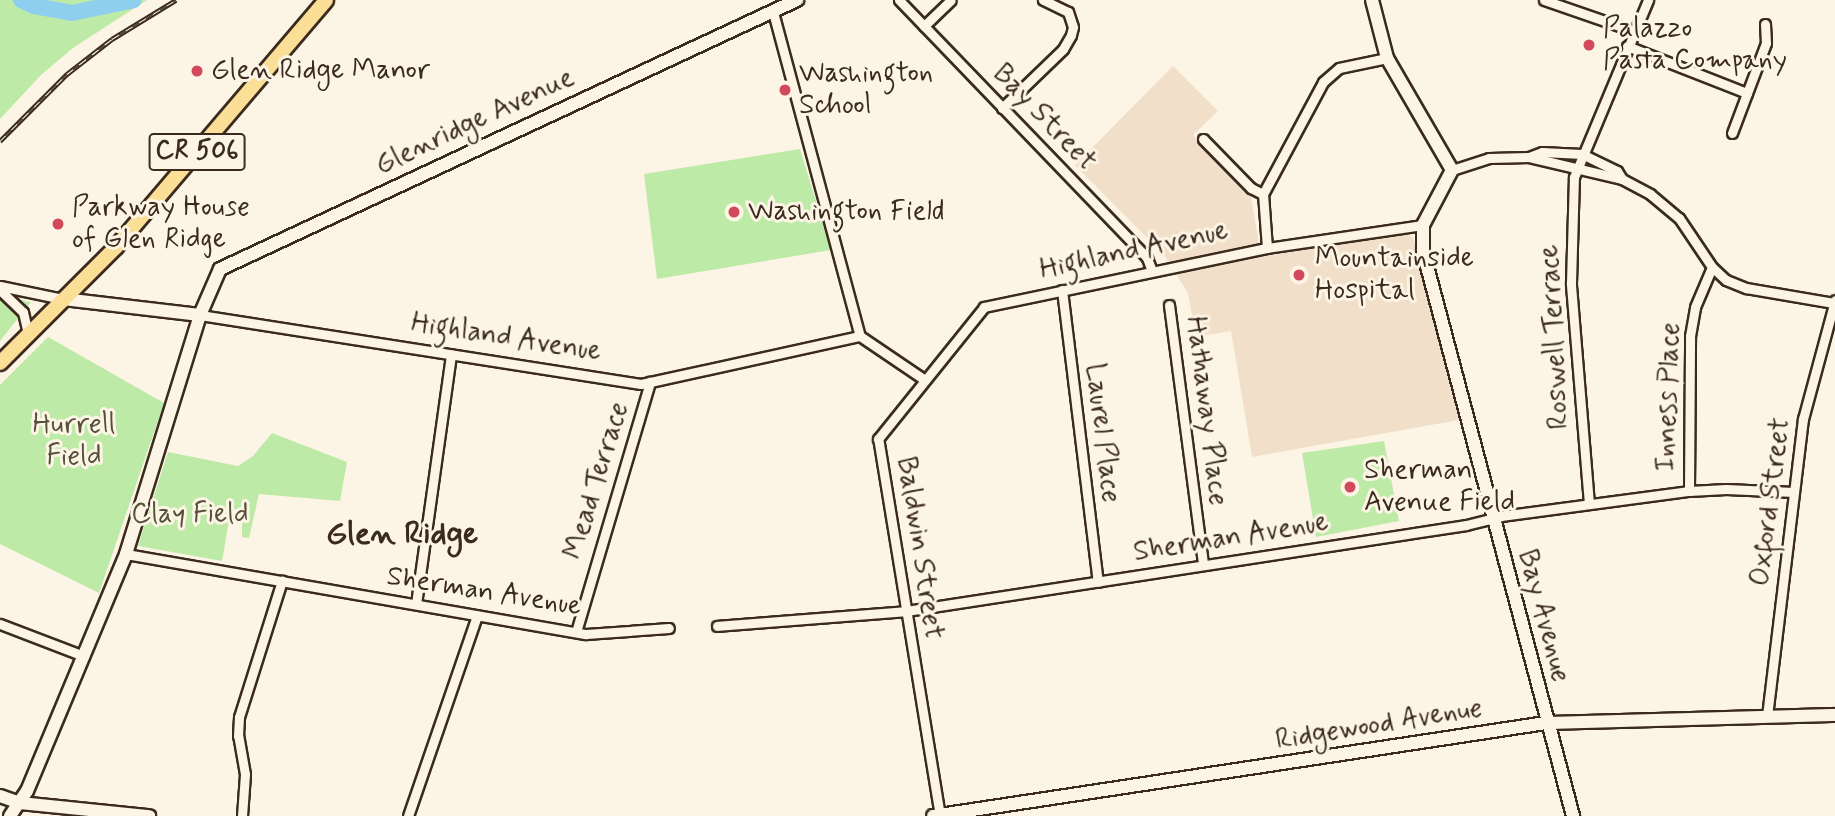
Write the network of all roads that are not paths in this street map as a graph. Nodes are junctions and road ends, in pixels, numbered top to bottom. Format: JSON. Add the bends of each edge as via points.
{"nodes":[{"id":1,"x":326,"y":0,"type":"edge"},
{"id":2,"x":797,"y":0,"type":"edge"},
{"id":3,"x":899,"y":0,"type":"edge"},
{"id":4,"x":951,"y":0,"type":"edge"},
{"id":5,"x":1044,"y":0,"type":"edge"},
{"id":6,"x":1372,"y":0,"type":"edge"},
{"id":7,"x":1544,"y":0,"type":"edge"},
{"id":8,"x":1648,"y":0,"type":"edge"},
{"id":9,"x":773,"y":12,"type":"junction"},
{"id":10,"x":1765,"y":24,"type":"dead end"},
{"id":11,"x":924,"y":26,"type":"junction"},
{"id":12,"x":1634,"y":32,"type":"junction"},
{"id":13,"x":1627,"y":47,"type":"junction"},
{"id":14,"x":1387,"y":58,"type":"junction"},
{"id":15,"x":1747,"y":93,"type":"junction"},
{"id":16,"x":1002,"y":108,"type":"junction"},
{"id":17,"x":1732,"y":133,"type":"dead end"},
{"id":18,"x":1203,"y":139,"type":"dead end"},
{"id":19,"x":1582,"y":154,"type":"junction"},
{"id":20,"x":1529,"y":157,"type":"junction"},
{"id":21,"x":1577,"y":167,"type":"junction"},
{"id":22,"x":1452,"y":170,"type":"junction"},
{"id":23,"x":1622,"y":178,"type":"junction"},
{"id":24,"x":1263,"y":194,"type":"junction"},
{"id":25,"x":1423,"y":225,"type":"junction"},
{"id":26,"x":1267,"y":248,"type":"junction"},
{"id":27,"x":1712,"y":267,"type":"junction"},
{"id":28,"x":1152,"y":271,"type":"junction"},
{"id":29,"x":0,"y":288,"type":"edge"},
{"id":30,"x":1062,"y":290,"type":"junction"},
{"id":31,"x":63,"y":299,"type":"junction"},
{"id":32,"x":1010,"y":301,"type":"joint"},
{"id":33,"x":1834,"y":301,"type":"edge"},
{"id":34,"x":1169,"y":304,"type":"dead end"},
{"id":35,"x":200,"y":314,"type":"junction"},
{"id":36,"x":28,"y":334,"type":"junction"},
{"id":37,"x":860,"y":336,"type":"junction"},
{"id":38,"x":451,"y":354,"type":"junction"},
{"id":39,"x":0,"y":363,"type":"edge"},
{"id":40,"x":925,"y":380,"type":"junction"},
{"id":41,"x":650,"y":383,"type":"junction"},
{"id":42,"x":1689,"y":491,"type":"junction"},
{"id":43,"x":1794,"y":492,"type":"junction"},
{"id":44,"x":1590,"y":504,"type":"junction"},
{"id":45,"x":1492,"y":519,"type":"junction"},
{"id":46,"x":126,"y":554,"type":"junction"},
{"id":47,"x":1203,"y":564,"type":"junction"},
{"id":48,"x":282,"y":581,"type":"junction"},
{"id":49,"x":1098,"y":582,"type":"junction"},
{"id":50,"x":416,"y":604,"type":"junction"},
{"id":51,"x":906,"y":611,"type":"junction"},
{"id":52,"x":477,"y":616,"type":"junction"},
{"id":53,"x":0,"y":624,"type":"edge"},
{"id":54,"x":716,"y":626,"type":"dead end"},
{"id":55,"x":669,"y":628,"type":"dead end"},
{"id":56,"x":576,"y":632,"type":"junction"},
{"id":57,"x":84,"y":656,"type":"junction"},
{"id":58,"x":1835,"y":715,"type":"edge"},
{"id":59,"x":1766,"y":716,"type":"junction"},
{"id":60,"x":1546,"y":723,"type":"junction"},
{"id":61,"x":0,"y":796,"type":"edge"},
{"id":62,"x":20,"y":803,"type":"junction"},
{"id":63,"x":10,"y":816,"type":"edge"},
{"id":64,"x":149,"y":816,"type":"edge"},
{"id":65,"x":242,"y":816,"type":"edge"},
{"id":66,"x":408,"y":816,"type":"edge"},
{"id":67,"x":933,"y":816,"type":"edge"},
{"id":68,"x":940,"y":816,"type":"edge"},
{"id":69,"x":1573,"y":816,"type":"edge"}],
"edges":[{"from":1,"to":31,"type":"main road","number":"CR 506","via":[[116,247]]},
{"from":2,"to":9,"type":"street","name":"Glenridge Avenue"},
{"from":3,"to":11,"type":"street","name":"Bay Street"},
{"from":4,"to":11,"type":"street"},
{"from":5,"to":16,"type":"street","via":[[1068,12],[1071,35],[1063,49]]},
{"from":6,"to":14,"type":"street"},
{"from":7,"to":12,"type":"street"},
{"from":8,"to":12,"type":"street","name":"Roswell Terrace"},
{"from":9,"to":35,"type":"street","name":"Glenridge Avenue","via":[[228,263],[215,277]]},
{"from":9,"to":37,"type":"street"},
{"from":10,"to":15,"type":"street","via":[[1766,43]]},
{"from":11,"to":16,"type":"street","name":"Bay Street"},
{"from":12,"to":13,"type":"street","name":"Roswell Terrace"},
{"from":13,"to":15,"type":"street"},
{"from":13,"to":19,"type":"street","name":"Roswell Terrace"},
{"from":14,"to":22,"type":"street"},
{"from":14,"to":24,"type":"street","via":[[1339,68],[1327,76]]},
{"from":15,"to":17,"type":"street"},
{"from":16,"to":28,"type":"street","name":"Bay Street","via":[[1147,258]]},
{"from":18,"to":24,"type":"street","via":[[1251,188]]},
{"from":19,"to":20,"type":"street","via":[[1542,152]]},
{"from":19,"to":21,"type":"street","name":"Roswell Terrace"},
{"from":19,"to":23,"type":"street"},
{"from":20,"to":21,"type":"street"},
{"from":20,"to":22,"type":"street","via":[[1498,156]]},
{"from":21,"to":23,"type":"street"},
{"from":21,"to":44,"type":"street","name":"Roswell Terrace","via":[[1571,283]]},
{"from":22,"to":25,"type":"street"},
{"from":23,"to":27,"type":"street","via":[[1679,218]]},
{"from":24,"to":26,"type":"street"},
{"from":25,"to":26,"type":"street","name":"Highland Avenue"},
{"from":25,"to":45,"type":"street","name":"Bay Avenue","via":[[1423,251]]},
{"from":26,"to":28,"type":"street","name":"Highland Avenue"},
{"from":27,"to":33,"type":"street","via":[[1735,285]]},
{"from":27,"to":42,"type":"street","name":"Inness Place","via":[[1695,307],[1690,336]]},
{"from":28,"to":30,"type":"street","name":"Highland Avenue"},
{"from":29,"to":31,"type":"street"},
{"from":29,"to":36,"type":"street","via":[[23,312]]},
{"from":30,"to":32,"type":"street","name":"Highland Avenue"},
{"from":30,"to":49,"type":"street","name":"Laurel Place"},
{"from":31,"to":35,"type":"street","name":"Highland Avenue"},
{"from":31,"to":36,"type":"main road"},
{"from":32,"to":40,"type":"street","name":"Baldwin Street","via":[[984,307]]},
{"from":33,"to":43,"type":"street","name":"Oxford Street","via":[[1803,419]]},
{"from":34,"to":47,"type":"street","name":"Hathaway Place"},
{"from":35,"to":38,"type":"street","name":"Highland Avenue"},
{"from":35,"to":46,"type":"street","name":"Glenridge Avenue"},
{"from":36,"to":39,"type":"main road"},
{"from":37,"to":40,"type":"street"},
{"from":37,"to":41,"type":"street","name":"Highland Avenue"},
{"from":38,"to":41,"type":"street","name":"Highland Avenue"},
{"from":38,"to":50,"type":"street"},
{"from":40,"to":51,"type":"street","name":"Baldwin Street","via":[[878,439]]},
{"from":41,"to":56,"type":"street","name":"Mead Terrace"},
{"from":42,"to":43,"type":"street","name":"Sherman Avenue"},
{"from":42,"to":44,"type":"street","name":"Sherman Avenue"},
{"from":43,"to":59,"type":"street","name":"Oxford Street"},
{"from":44,"to":45,"type":"street","name":"Sherman Avenue"},
{"from":45,"to":47,"type":"street","name":"Sherman Avenue"},
{"from":45,"to":60,"type":"street","name":"Bay Avenue"},
{"from":46,"to":48,"type":"street","name":"Sherman Avenue"},
{"from":46,"to":57,"type":"street","name":"Glenridge Avenue"},
{"from":47,"to":49,"type":"street","name":"Sherman Avenue"},
{"from":48,"to":50,"type":"street","name":"Sherman Avenue"},
{"from":48,"to":65,"type":"street","via":[[239,717],[245,774]]},
{"from":49,"to":51,"type":"street","name":"Sherman Avenue"},
{"from":50,"to":52,"type":"street","name":"Sherman Avenue"},
{"from":51,"to":54,"type":"street","name":"Sherman Avenue"},
{"from":51,"to":68,"type":"street","name":"Baldwin Street"},
{"from":52,"to":56,"type":"street","name":"Sherman Avenue"},
{"from":52,"to":66,"type":"street"},
{"from":53,"to":57,"type":"street"},
{"from":55,"to":56,"type":"street","name":"Sherman Avenue"},
{"from":57,"to":62,"type":"street","name":"Glenridge Avenue"},
{"from":58,"to":59,"type":"street","name":"Ridgewood Avenue"},
{"from":59,"to":60,"type":"street","name":"Ridgewood Avenue"},
{"from":60,"to":68,"type":"street","name":"Ridgewood Avenue"},
{"from":60,"to":69,"type":"street","name":"Bay Avenue"},
{"from":61,"to":62,"type":"street"},
{"from":62,"to":63,"type":"street","name":"Glenridge Avenue"},
{"from":62,"to":64,"type":"street"},
{"from":67,"to":68,"type":"street","name":"Ridgewood Avenue"}]}
